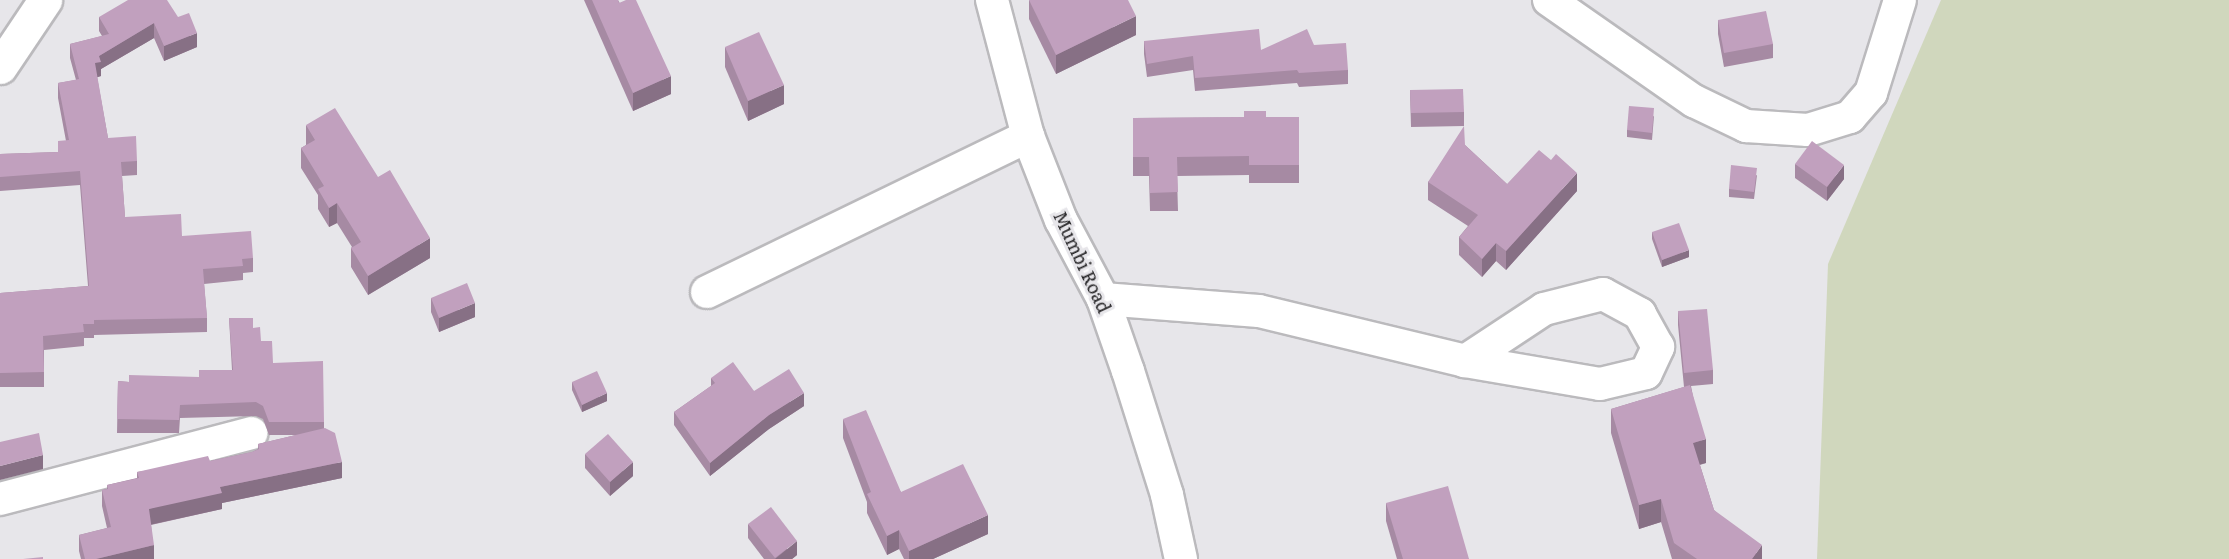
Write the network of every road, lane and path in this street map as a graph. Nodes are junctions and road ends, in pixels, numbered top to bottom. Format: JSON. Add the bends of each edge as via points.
{"nodes":[{"id":1,"x":45,"y":0,"type":"edge"},
{"id":2,"x":992,"y":0,"type":"edge"},
{"id":3,"x":1550,"y":0,"type":"edge"},
{"id":4,"x":1900,"y":0,"type":"edge"},
{"id":5,"x":0,"y":67,"type":"edge"},
{"id":6,"x":1028,"y":136,"type":"junction"},
{"id":7,"x":707,"y":292,"type":"dead end"},
{"id":8,"x":1103,"y":299,"type":"junction"},
{"id":9,"x":1465,"y":361,"type":"junction"},
{"id":10,"x":252,"y":434,"type":"dead end"},
{"id":11,"x":0,"y":499,"type":"edge"},
{"id":12,"x":1181,"y":559,"type":"edge"}],
"edges":[{"from":1,"to":5,"type":"street"},
{"from":2,"to":6,"type":"street","name":"Mumbi Road"},
{"from":3,"to":4,"type":"street","via":[[1694,101],[1746,126],[1808,130],[1850,117],[1871,93]]},
{"from":6,"to":7,"type":"street"},
{"from":6,"to":8,"type":"street","name":"Mumbi Road","via":[[1061,220]]},
{"from":8,"to":9,"type":"street","via":[[1259,311]]},
{"from":8,"to":12,"type":"street","name":"Mumbi Road","via":[[1167,495]]},
{"from":9,"to":9,"type":"street","via":[[1600,384],[1646,373],[1658,348],[1640,314],[1603,294],[1544,309]]},
{"from":10,"to":11,"type":"street"}]}
